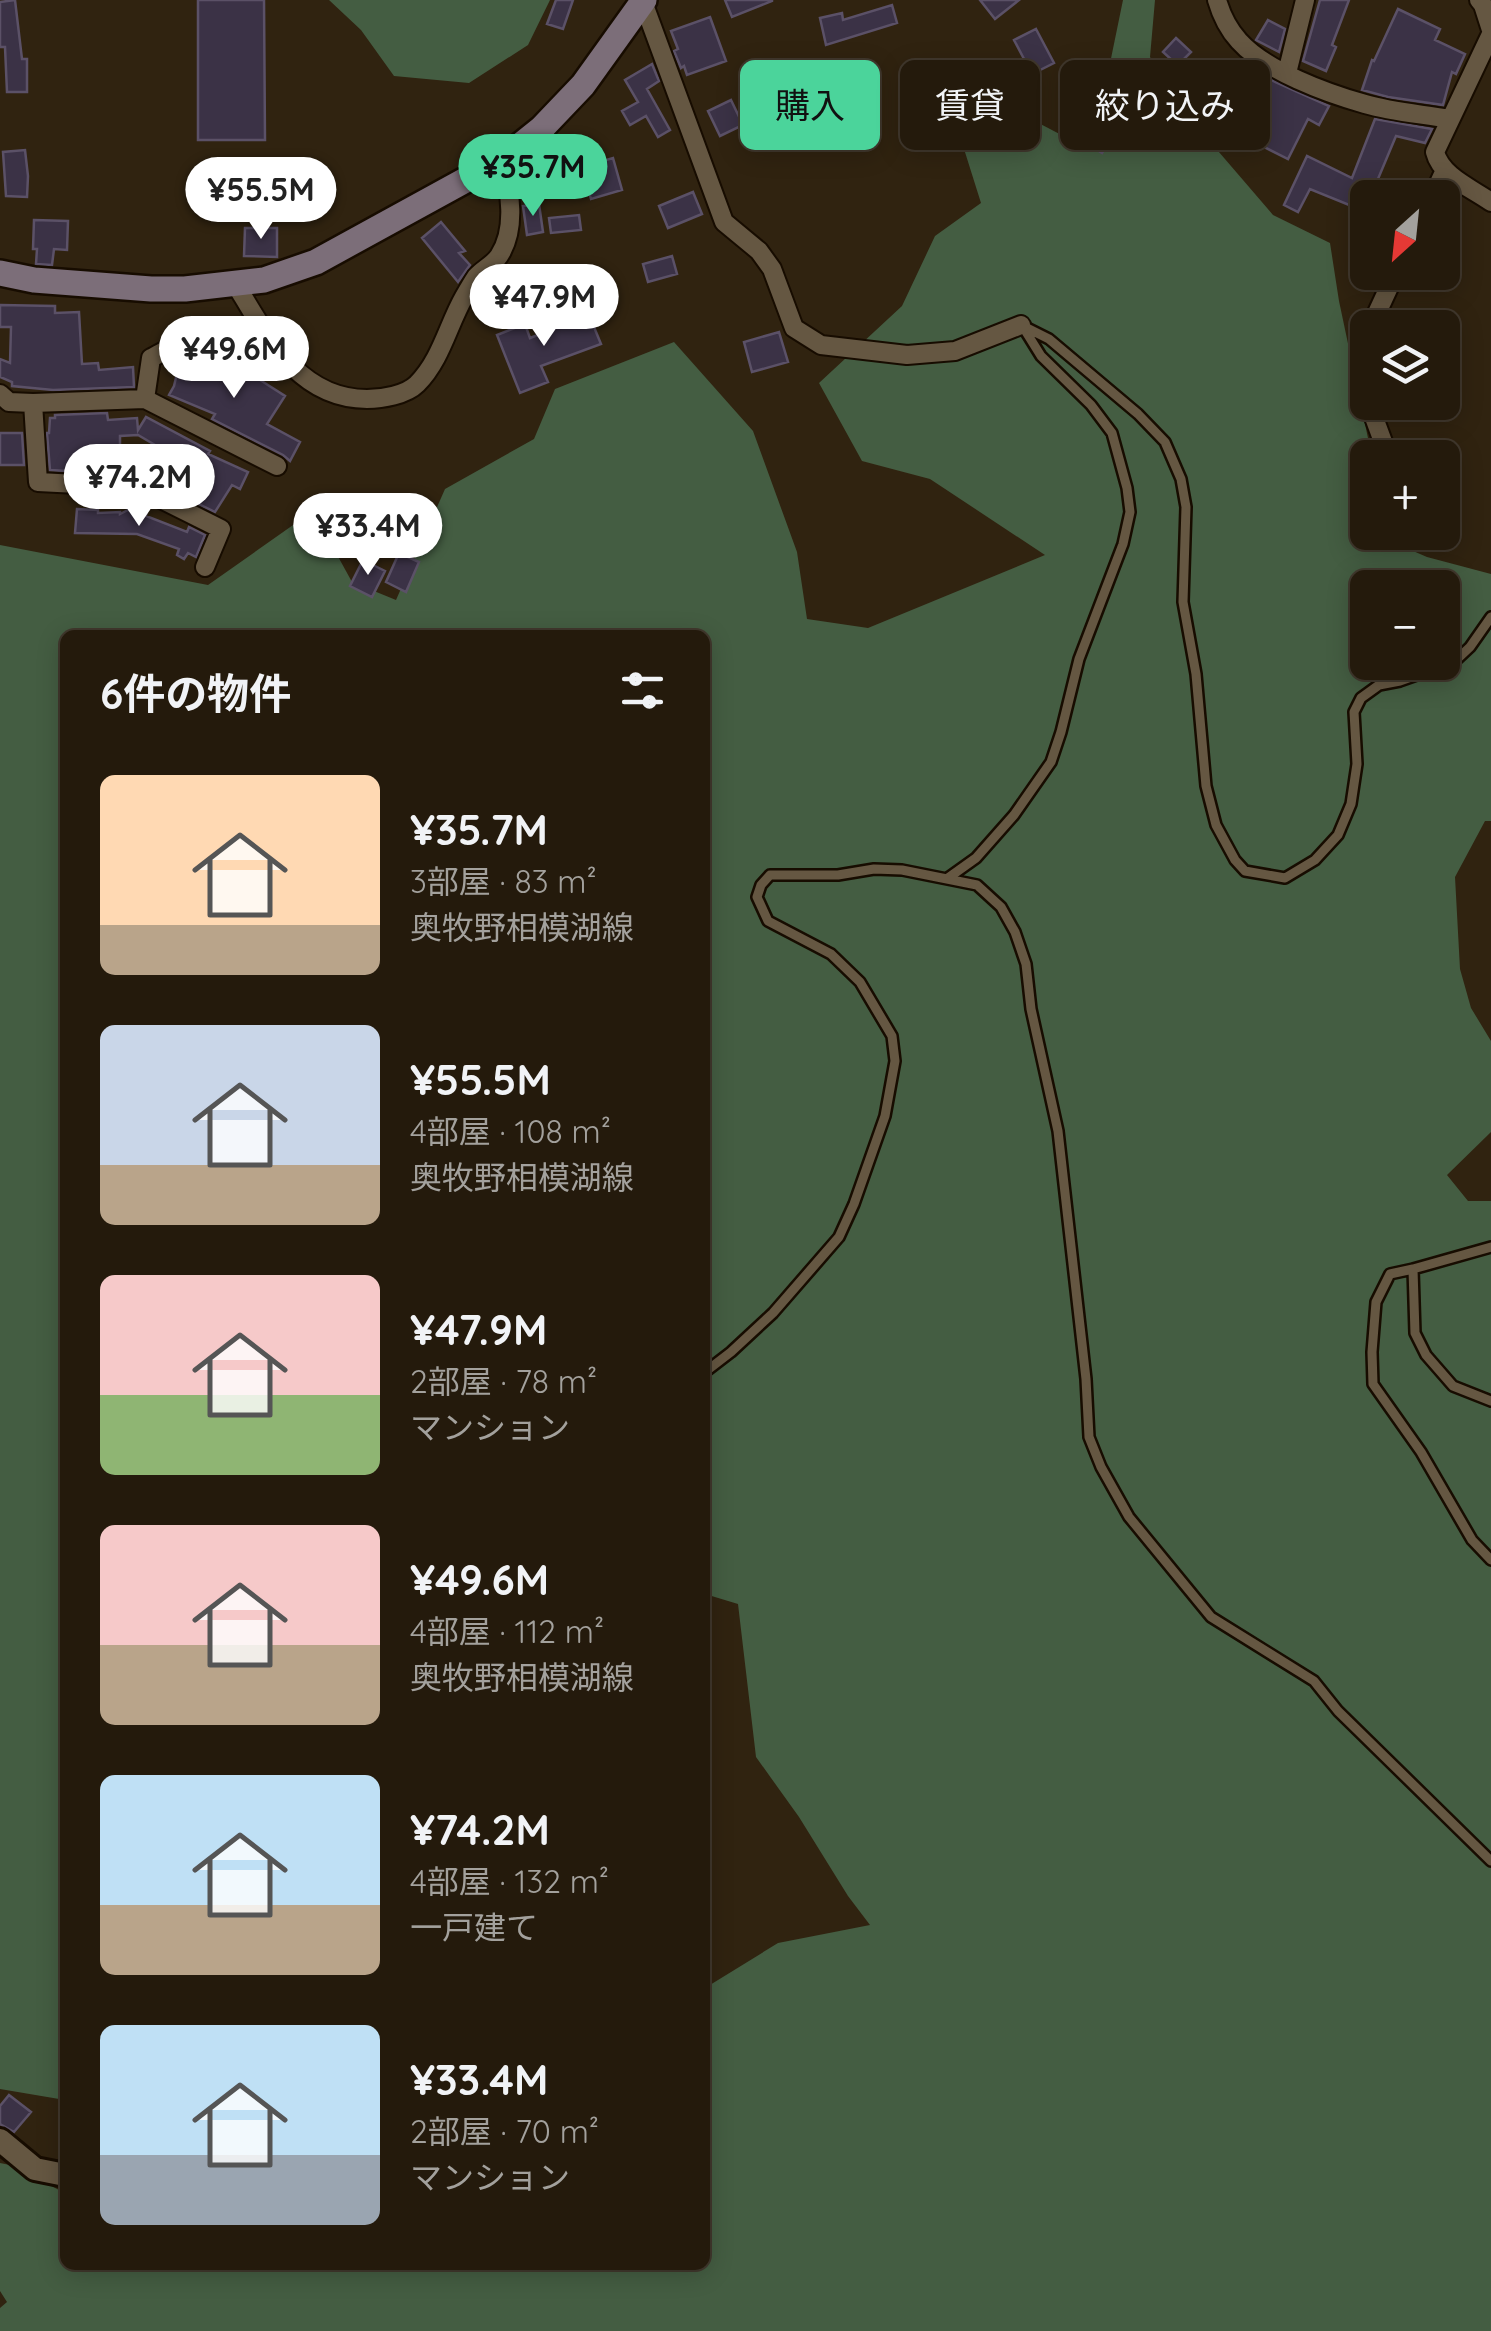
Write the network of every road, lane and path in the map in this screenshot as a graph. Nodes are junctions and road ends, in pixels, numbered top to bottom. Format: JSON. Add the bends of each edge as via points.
{"nodes":[{"id":1,"x":1216,"y":0,"type":"edge"},
{"id":2,"x":1305,"y":0,"type":"edge"},
{"id":3,"x":1479,"y":0,"type":"edge"},
{"id":4,"x":644,"y":1,"type":"edge"},
{"id":5,"x":1491,"y":32,"type":"edge"},
{"id":6,"x":1288,"y":74,"type":"junction"},
{"id":7,"x":1450,"y":119,"type":"junction"},
{"id":8,"x":502,"y":160,"type":"junction"},
{"id":9,"x":1444,"y":170,"type":"junction"},
{"id":10,"x":1440,"y":180,"type":"edge"},
{"id":11,"x":1491,"y":202,"type":"edge"},
{"id":12,"x":0,"y":273,"type":"edge"},
{"id":13,"x":236,"y":285,"type":"junction"},
{"id":14,"x":1021,"y":325,"type":"junction"},
{"id":15,"x":279,"y":354,"type":"junction"},
{"id":16,"x":0,"y":394,"type":"edge"},
{"id":17,"x":145,"y":398,"type":"junction"},
{"id":18,"x":33,"y":403,"type":"junction"},
{"id":19,"x":277,"y":466,"type":"dead end"},
{"id":20,"x":204,"y":567,"type":"dead end"},
{"id":21,"x":1491,"y":617,"type":"edge"},
{"id":22,"x":948,"y":878,"type":"junction"},
{"id":23,"x":1491,"y":1247,"type":"edge"},
{"id":24,"x":1413,"y":1269,"type":"junction"},
{"id":25,"x":710,"y":1368,"type":"edge"},
{"id":26,"x":1491,"y":1401,"type":"edge"},
{"id":27,"x":1491,"y":1560,"type":"edge"},
{"id":28,"x":1491,"y":1861,"type":"edge"},
{"id":29,"x":0,"y":2140,"type":"edge"},
{"id":30,"x":60,"y":2174,"type":"edge"}],
"edges":[{"from":1,"to":6,"type":"street","via":[[1238,41]]},
{"from":2,"to":6,"type":"street"},
{"from":3,"to":5,"type":"street"},
{"from":4,"to":8,"type":"main road","via":[[583,86]]},
{"from":4,"to":14,"type":"street","via":[[724,222],[772,269],[794,328],[821,345],[907,355],[955,351]]},
{"from":5,"to":7,"type":"street"},
{"from":6,"to":7,"type":"street","via":[[1366,104]]},
{"from":7,"to":9,"type":"street","via":[[1435,152]]},
{"from":8,"to":13,"type":"main road","via":[[316,262]]},
{"from":8,"to":15,"type":"street","via":[[509,233],[414,387],[380,400],[346,399],[317,388]]},
{"from":9,"to":10,"type":"street"},
{"from":9,"to":11,"type":"street"},
{"from":12,"to":13,"type":"main road","via":[[151,289]]},
{"from":13,"to":15,"type":"street"},
{"from":14,"to":21,"type":"lane","via":[[1049,340],[1138,414],[1165,442],[1182,479],[1182,602],[1206,786],[1216,824],[1245,870],[1285,878],[1315,860],[1338,836],[1351,804],[1358,764],[1354,712],[1361,698],[1380,685],[1454,662]]},
{"from":14,"to":22,"type":"lane","via":[[1112,433],[1130,512],[1078,658],[1052,762],[989,844]]},
{"from":15,"to":17,"type":"street","via":[[219,338],[182,342],[151,358]]},
{"from":16,"to":18,"type":"street","via":[[9,402]]},
{"from":17,"to":18,"type":"street"},
{"from":17,"to":19,"type":"street"},
{"from":18,"to":20,"type":"street","via":[[38,482],[137,488],[221,529]]},
{"from":22,"to":25,"type":"lane","via":[[874,869],[770,875],[761,885],[757,897],[768,921],[831,954],[860,982],[892,1036],[896,1062],[880,1129],[839,1237],[773,1313]]},
{"from":22,"to":28,"type":"lane","via":[[976,885],[1001,908],[1026,964],[1058,1132],[1090,1436],[1101,1467],[1130,1518],[1211,1617],[1314,1681]]},
{"from":23,"to":24,"type":"lane"},
{"from":24,"to":26,"type":"lane","via":[[1415,1332],[1426,1355],[1453,1386]]},
{"from":24,"to":27,"type":"lane","via":[[1390,1274],[1376,1302],[1372,1384]]},
{"from":29,"to":30,"type":"street","via":[[35,2168]]}]}
